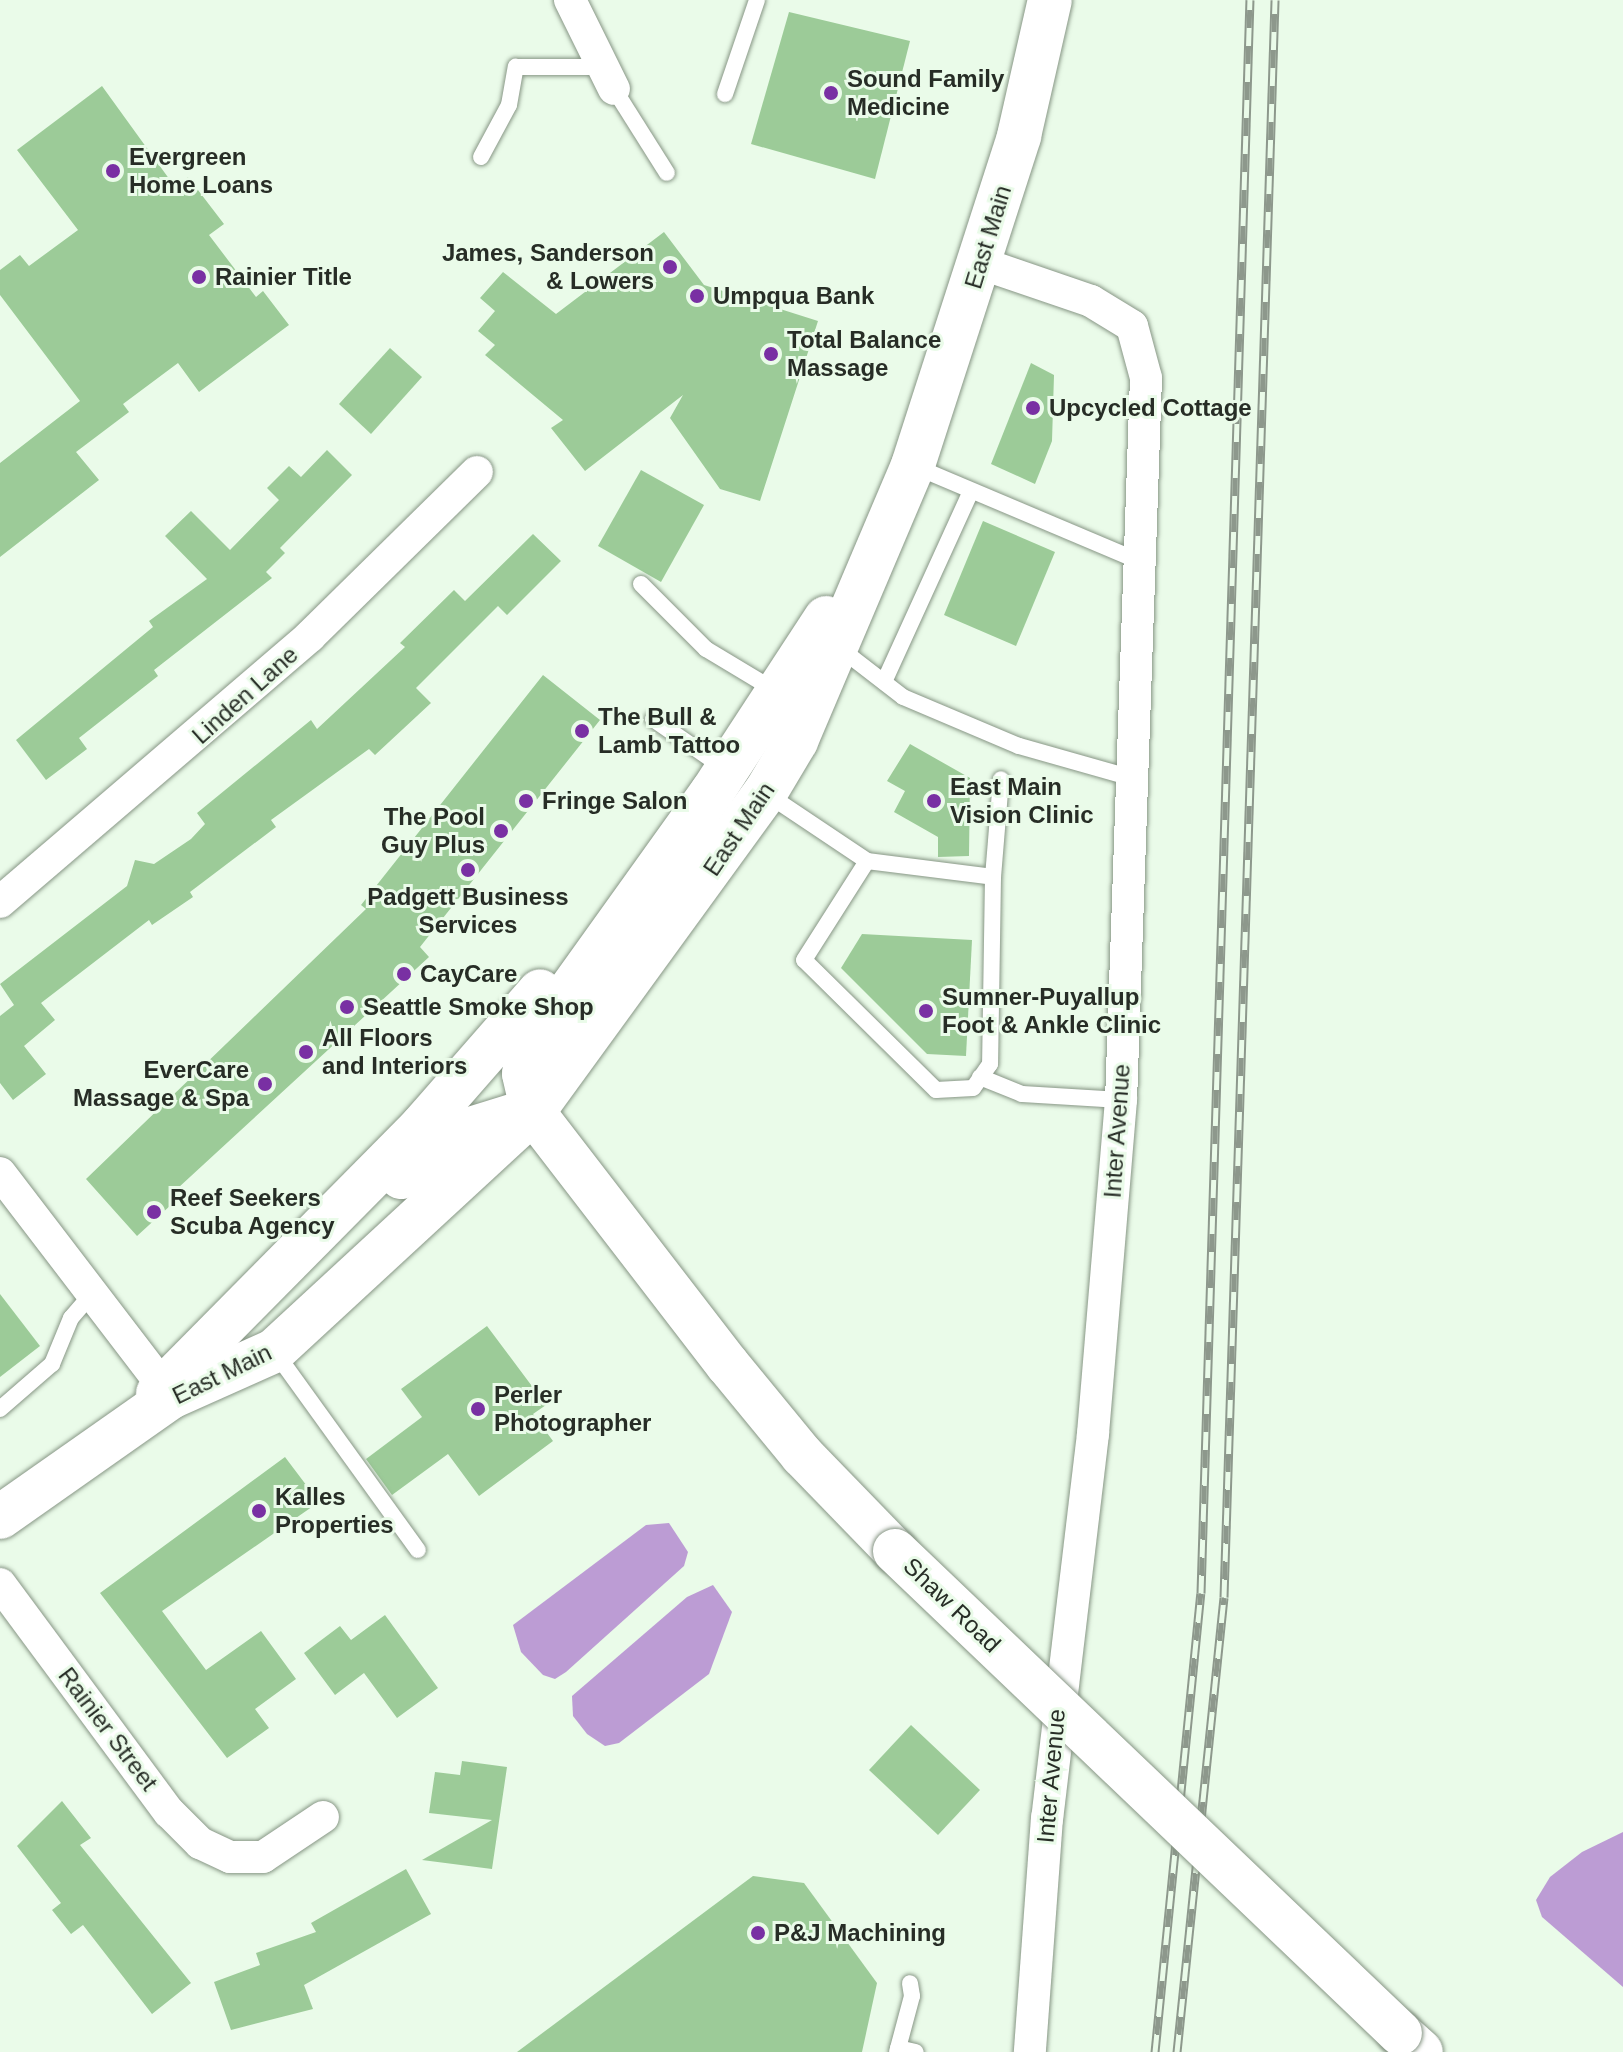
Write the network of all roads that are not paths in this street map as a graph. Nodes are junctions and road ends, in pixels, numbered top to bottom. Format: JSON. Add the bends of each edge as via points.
{"nodes":[{"id":1,"x":570,"y":0,"type":"edge"},
{"id":2,"x":757,"y":0,"type":"edge"},
{"id":3,"x":1050,"y":0,"type":"edge"},
{"id":4,"x":608,"y":78,"type":"junction"},
{"id":5,"x":725,"y":94,"type":"dead end"},
{"id":6,"x":481,"y":157,"type":"dead end"},
{"id":7,"x":667,"y":173,"type":"dead end"},
{"id":8,"x":980,"y":263,"type":"junction"},
{"id":9,"x":913,"y":465,"type":"junction"},
{"id":10,"x":477,"y":472,"type":"dead end"},
{"id":11,"x":971,"y":491,"type":"junction"},
{"id":12,"x":892,"y":514,"type":"junction"},
{"id":13,"x":1139,"y":561,"type":"junction"},
{"id":14,"x":641,"y":584,"type":"dead end"},
{"id":15,"x":837,"y":645,"type":"junction"},
{"id":16,"x":884,"y":682,"type":"junction"},
{"id":17,"x":778,"y":692,"type":"junction"},
{"id":18,"x":653,"y":719,"type":"dead end"},
{"id":19,"x":1132,"y":778,"type":"junction"},
{"id":20,"x":1001,"y":779,"type":"dead end"},
{"id":21,"x":719,"y":781,"type":"junction"},
{"id":22,"x":765,"y":793,"type":"junction"},
{"id":23,"x":867,"y":861,"type":"junction"},
{"id":24,"x":993,"y":877,"type":"junction"},
{"id":25,"x":0,"y":902,"type":"edge"},
{"id":26,"x":980,"y":1077,"type":"junction"},
{"id":27,"x":1121,"y":1100,"type":"junction"},
{"id":28,"x":533,"y":1112,"type":"junction"},
{"id":29,"x":0,"y":1173,"type":"edge"},
{"id":30,"x":274,"y":1272,"type":"junction"},
{"id":31,"x":92,"y":1294,"type":"junction"},
{"id":32,"x":274,"y":1351,"type":"junction"},
{"id":33,"x":168,"y":1393,"type":"junction"},
{"id":34,"x":0,"y":1409,"type":"edge"},
{"id":35,"x":0,"y":1516,"type":"edge"},
{"id":36,"x":418,"y":1550,"type":"dead end"},
{"id":37,"x":0,"y":1584,"type":"edge"},
{"id":38,"x":323,"y":1817,"type":"dead end"},
{"id":39,"x":910,"y":1983,"type":"dead end"},
{"id":40,"x":1411,"y":2042,"type":"edge"},
{"id":41,"x":897,"y":2050,"type":"edge"},
{"id":42,"x":916,"y":2052,"type":"edge"},
{"id":43,"x":1030,"y":2052,"type":"edge"}],
"edges":[{"from":1,"to":4,"type":"street"},
{"from":2,"to":5,"type":"lane"},
{"from":3,"to":8,"type":"main road","name":"East Main","via":[[1019,136]]},
{"from":4,"to":6,"type":"lane","via":[[516,67],[509,105]]},
{"from":4,"to":7,"type":"lane"},
{"from":8,"to":9,"type":"main road","name":"East Main"},
{"from":8,"to":13,"type":"street","name":"Inter Avenue","via":[[1091,301],[1132,326],[1146,378]]},
{"from":9,"to":11,"type":"lane"},
{"from":9,"to":12,"type":"main road","name":"East Main"},
{"from":10,"to":25,"type":"street","name":"Linden Lane","via":[[310,636]]},
{"from":11,"to":13,"type":"lane"},
{"from":11,"to":16,"type":"lane"},
{"from":12,"to":15,"type":"main road","name":"East Main"},
{"from":12,"to":17,"type":"main road","name":"East Main"},
{"from":13,"to":19,"type":"street","name":"Inter Avenue"},
{"from":14,"to":17,"type":"lane","via":[[706,649]]},
{"from":15,"to":16,"type":"lane"},
{"from":15,"to":22,"type":"main road","name":"East Main"},
{"from":16,"to":19,"type":"lane","via":[[903,697],[1019,746]]},
{"from":17,"to":21,"type":"main road","name":"East Main"},
{"from":18,"to":21,"type":"lane"},
{"from":19,"to":27,"type":"street","name":"Inter Avenue"},
{"from":20,"to":24,"type":"lane"},
{"from":21,"to":28,"type":"main road","name":"East Main","via":[[528,1049],[524,1074]]},
{"from":21,"to":30,"type":"main road","name":"East Main","via":[[610,917],[422,1126]]},
{"from":22,"to":23,"type":"lane"},
{"from":22,"to":28,"type":"main road","name":"East Main"},
{"from":23,"to":24,"type":"lane"},
{"from":23,"to":26,"type":"lane","via":[[804,960],[936,1090],[973,1088]]},
{"from":24,"to":26,"type":"lane","via":[[990,1064]]},
{"from":26,"to":27,"type":"lane","via":[[1022,1094]]},
{"from":27,"to":43,"type":"street","name":"Inter Avenue","via":[[1093,1434],[1047,1818]]},
{"from":28,"to":30,"type":"main road","name":"East Main","via":[[511,1112],[464,1131]]},
{"from":28,"to":32,"type":"main road","name":"East Main"},
{"from":28,"to":40,"type":"main road","name":"Shaw Road","bridge":true,"via":[[802,1455],[895,1551]]},
{"from":29,"to":31,"type":"street"},
{"from":30,"to":33,"type":"main road","name":"East Main"},
{"from":31,"to":33,"type":"street"},
{"from":31,"to":34,"type":"lane","via":[[71,1318],[52,1364]]},
{"from":32,"to":33,"type":"main road","name":"East Main"},
{"from":32,"to":36,"type":"lane"},
{"from":33,"to":35,"type":"main road","name":"East Main"},
{"from":37,"to":38,"type":"street","name":"Rainier Street","via":[[169,1812],[200,1843],[230,1857],[263,1857]]},
{"from":39,"to":41,"type":"lane","via":[[912,1996]]},
{"from":41,"to":42,"type":"lane"}]}
